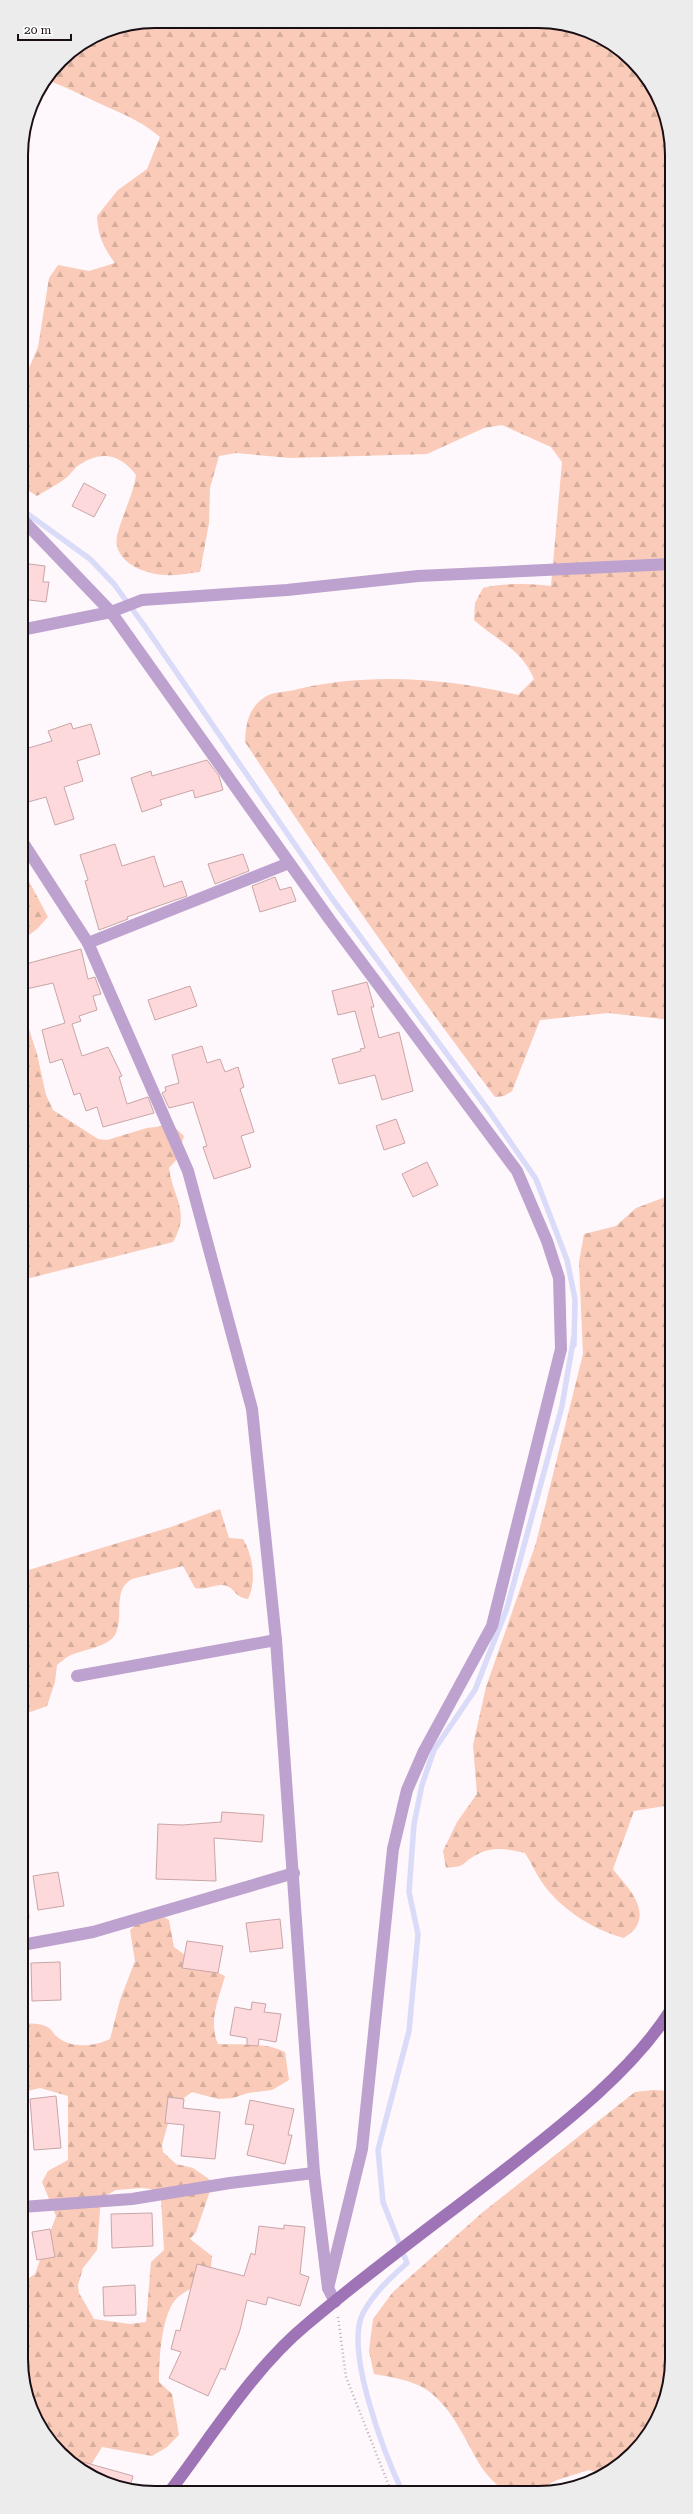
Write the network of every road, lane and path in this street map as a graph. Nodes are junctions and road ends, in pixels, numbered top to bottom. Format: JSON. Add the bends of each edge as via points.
{"nodes":[{"id":1,"x":28,"y":525,"type":"edge"},
{"id":2,"x":665,"y":564,"type":"edge"},
{"id":3,"x":116,"y":610,"type":"junction"},
{"id":4,"x":28,"y":629,"type":"edge"},
{"id":5,"x":28,"y":850,"type":"edge"},
{"id":6,"x":289,"y":862,"type":"junction"},
{"id":7,"x":88,"y":943,"type":"junction"},
{"id":8,"x":276,"y":1640,"type":"junction"},
{"id":9,"x":77,"y":1676,"type":"dead end"},
{"id":10,"x":294,"y":1873,"type":"junction"},
{"id":11,"x":28,"y":1944,"type":"edge"},
{"id":12,"x":665,"y":2020,"type":"edge"},
{"id":13,"x":314,"y":2174,"type":"junction"},
{"id":14,"x":28,"y":2207,"type":"edge"},
{"id":15,"x":328,"y":2288,"type":"junction"},
{"id":16,"x":335,"y":2302,"type":"junction"},
{"id":17,"x":173,"y":2486,"type":"edge"},
{"id":18,"x":389,"y":2486,"type":"edge"}],
"edges":[{"from":1,"to":3,"type":"street"},
{"from":2,"to":3,"type":"street","via":[[418,576],[287,590],[142,600]]},
{"from":3,"to":4,"type":"street"},
{"from":3,"to":6,"type":"street"},
{"from":5,"to":7,"type":"street"},
{"from":6,"to":7,"type":"street"},
{"from":6,"to":15,"type":"street","via":[[517,1171],[547,1241],[559,1278],[560,1348],[492,1626],[424,1751],[407,1790],[393,1849],[362,2149]]},
{"from":7,"to":8,"type":"street","via":[[188,1171],[252,1409]]},
{"from":8,"to":9,"type":"street"},
{"from":8,"to":10,"type":"street"},
{"from":10,"to":11,"type":"street","via":[[93,1932]]},
{"from":10,"to":13,"type":"street"},
{"from":12,"to":16,"type":"main road","via":[[606,2085],[542,2141]]},
{"from":13,"to":14,"type":"street","via":[[230,2183],[132,2198]]},
{"from":13,"to":15,"type":"street"},
{"from":15,"to":16,"type":"street"},
{"from":16,"to":17,"type":"main road","via":[[305,2325],[253,2380]]},
{"from":16,"to":18,"type":"path","via":[[346,2377]]}]}
